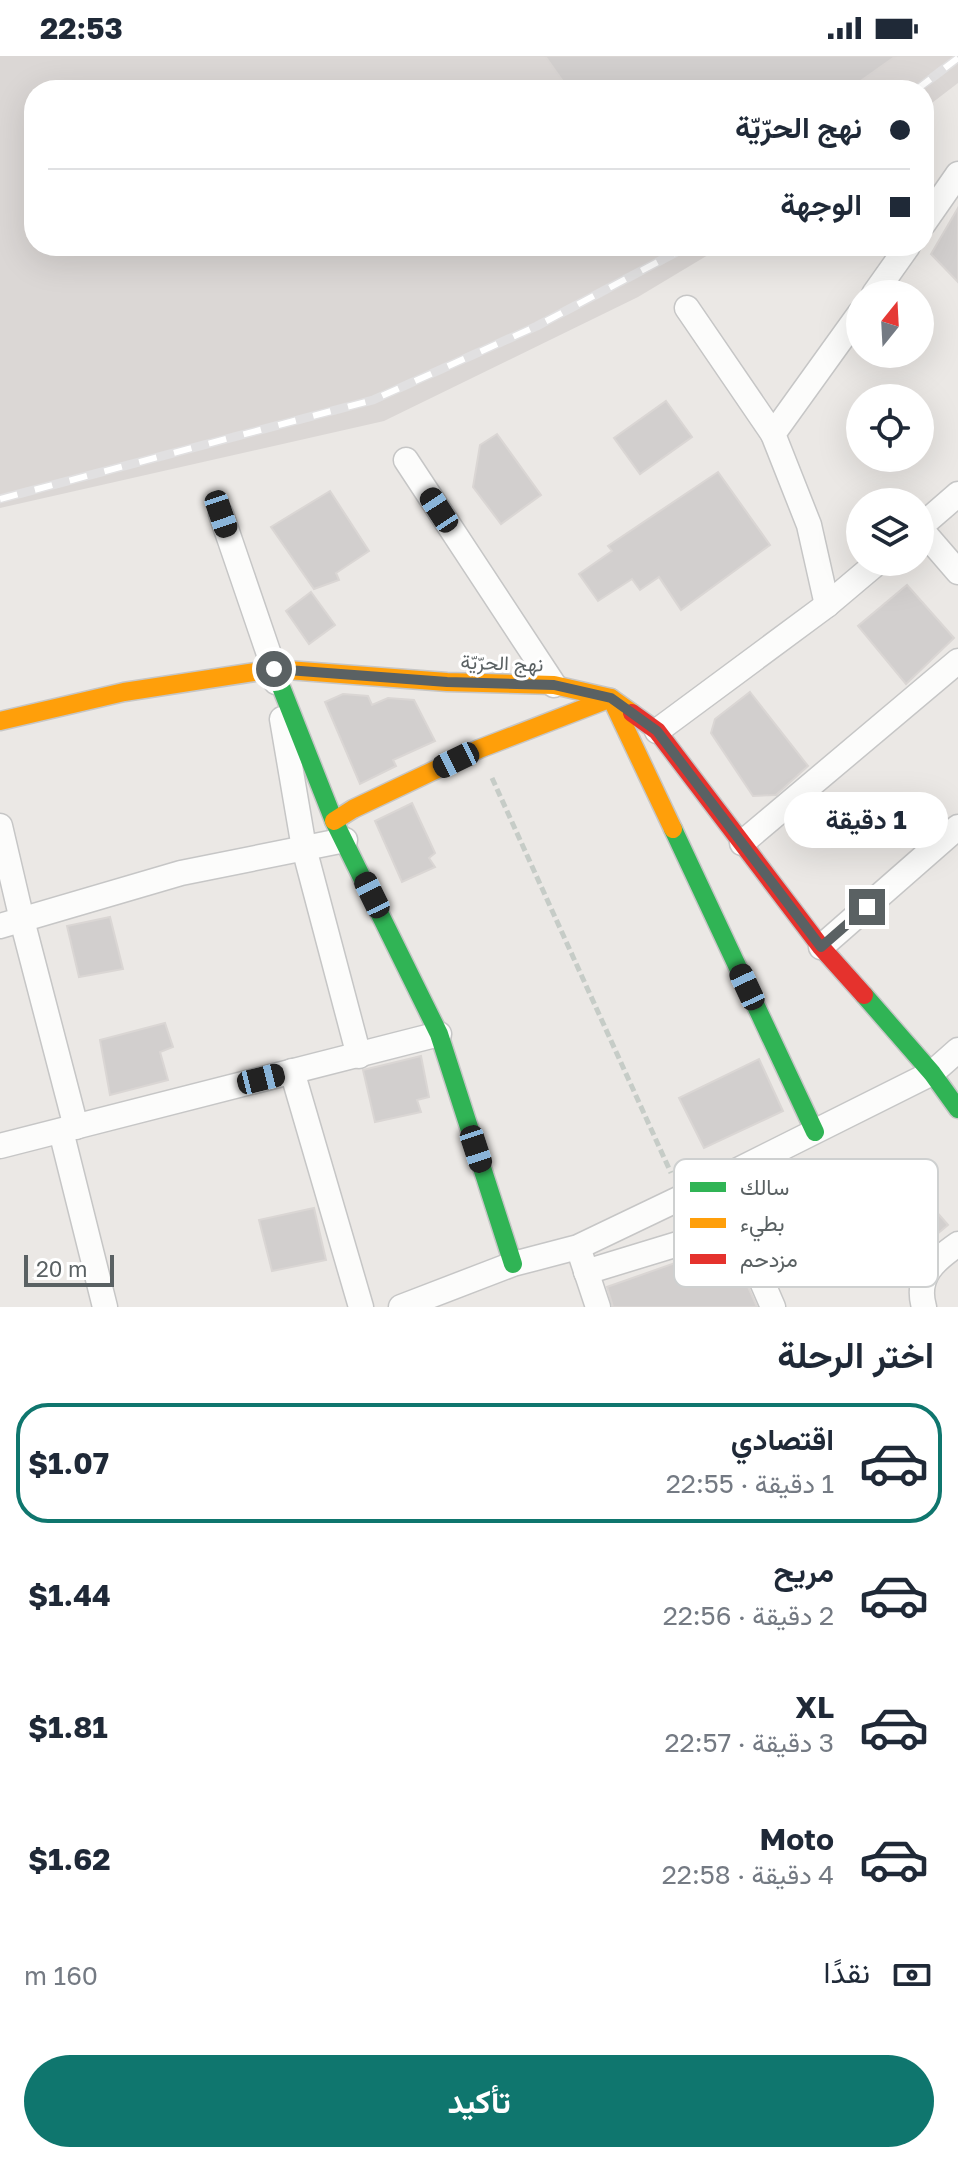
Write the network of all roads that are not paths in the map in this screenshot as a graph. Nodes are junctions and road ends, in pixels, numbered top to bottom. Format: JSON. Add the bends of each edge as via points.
{"nodes":[{"id":1,"x":958,"y":174,"type":"edge"},
{"id":2,"x":934,"y":209,"type":"edge"},
{"id":3,"x":901,"y":256,"type":"edge"},
{"id":4,"x":884,"y":280,"type":"edge"},
{"id":5,"x":687,"y":308,"type":"dead end"},
{"id":6,"x":846,"y":332,"type":"edge"},
{"id":7,"x":773,"y":434,"type":"junction"},
{"id":8,"x":406,"y":460,"type":"dead end"},
{"id":9,"x":958,"y":494,"type":"edge"},
{"id":10,"x":221,"y":514,"type":"dead end"},
{"id":11,"x":934,"y":515,"type":"edge"},
{"id":12,"x":934,"y":544,"type":"edge"},
{"id":13,"x":958,"y":572,"type":"edge"},
{"id":14,"x":861,"y":576,"type":"edge"},
{"id":15,"x":827,"y":605,"type":"junction"},
{"id":16,"x":958,"y":661,"type":"edge"},
{"id":17,"x":274,"y":669,"type":"junction"},
{"id":18,"x":554,"y":685,"type":"junction"},
{"id":19,"x":611,"y":698,"type":"junction"},
{"id":20,"x":0,"y":721,"type":"edge"},
{"id":21,"x":657,"y":731,"type":"junction"},
{"id":22,"x":0,"y":826,"type":"edge"},
{"id":23,"x":958,"y":827,"type":"edge"},
{"id":24,"x":340,"y":830,"type":"junction"},
{"id":25,"x":742,"y":843,"type":"junction"},
{"id":26,"x":304,"y":848,"type":"junction"},
{"id":27,"x":11,"y":923,"type":"edge"},
{"id":28,"x":821,"y":947,"type":"junction"},
{"id":29,"x":439,"y":1034,"type":"junction"},
{"id":30,"x":958,"y":1050,"type":"edge"},
{"id":31,"x":359,"y":1056,"type":"junction"},
{"id":32,"x":292,"y":1071,"type":"junction"},
{"id":33,"x":932,"y":1073,"type":"junction"},
{"id":34,"x":958,"y":1109,"type":"edge"},
{"id":35,"x":69,"y":1129,"type":"junction"},
{"id":36,"x":815,"y":1132,"type":"junction"},
{"id":37,"x":0,"y":1146,"type":"edge"},
{"id":38,"x":760,"y":1159,"type":"edge"},
{"id":39,"x":674,"y":1199,"type":"edge"},
{"id":40,"x":958,"y":1244,"type":"edge"},
{"id":41,"x":674,"y":1245,"type":"edge"},
{"id":42,"x":578,"y":1247,"type":"junction"},
{"id":43,"x":938,"y":1258,"type":"edge"},
{"id":44,"x":513,"y":1264,"type":"junction"},
{"id":45,"x":586,"y":1272,"type":"junction"},
{"id":46,"x":764,"y":1287,"type":"edge"},
{"id":47,"x":923,"y":1287,"type":"edge"},
{"id":48,"x":105,"y":1307,"type":"edge"},
{"id":49,"x":361,"y":1307,"type":"edge"},
{"id":50,"x":401,"y":1307,"type":"edge"},
{"id":51,"x":598,"y":1307,"type":"edge"},
{"id":52,"x":773,"y":1307,"type":"edge"},
{"id":53,"x":924,"y":1307,"type":"edge"}],
"edges":[{"from":1,"to":2,"type":"street"},
{"from":3,"to":4,"type":"street"},
{"from":5,"to":7,"type":"street"},
{"from":6,"to":7,"type":"street"},
{"from":7,"to":15,"type":"street","via":[[809,525]]},
{"from":8,"to":18,"type":"street"},
{"from":9,"to":11,"type":"street"},
{"from":10,"to":17,"type":"street"},
{"from":12,"to":13,"type":"street"},
{"from":14,"to":15,"type":"street"},
{"from":15,"to":21,"type":"street"},
{"from":16,"to":25,"type":"street"},
{"from":17,"to":18,"type":"street","name":"نهج الحرّيّة"},
{"from":17,"to":20,"type":"street","name":"نهج الحرّيّة","via":[[124,692]]},
{"from":17,"to":24,"type":"street"},
{"from":17,"to":26,"type":"street"},
{"from":18,"to":19,"type":"street","name":"نهج الحرّيّة"},
{"from":19,"to":21,"type":"street","name":"نهج الحرّيّة"},
{"from":19,"to":24,"type":"street","via":[[479,749],[353,809]]},
{"from":19,"to":36,"type":"street"},
{"from":21,"to":25,"type":"street","name":"نهج الحرّيّة"},
{"from":22,"to":27,"type":"street"},
{"from":23,"to":28,"type":"street"},
{"from":24,"to":26,"type":"street"},
{"from":24,"to":29,"type":"street"},
{"from":25,"to":28,"type":"street","name":"نهج الحرّيّة"},
{"from":26,"to":27,"type":"street","via":[[181,873]]},
{"from":26,"to":31,"type":"street"},
{"from":27,"to":35,"type":"street"},
{"from":28,"to":33,"type":"street","name":"نهج الحرّيّة"},
{"from":29,"to":31,"type":"street"},
{"from":29,"to":44,"type":"street"},
{"from":30,"to":33,"type":"street"},
{"from":31,"to":32,"type":"street"},
{"from":32,"to":35,"type":"street"},
{"from":32,"to":49,"type":"street"},
{"from":33,"to":34,"type":"street","name":"نهج الحرّيّة"},
{"from":33,"to":36,"type":"street"},
{"from":35,"to":37,"type":"street"},
{"from":35,"to":48,"type":"street"},
{"from":36,"to":38,"type":"street"},
{"from":39,"to":42,"type":"street"},
{"from":40,"to":43,"type":"street"},
{"from":41,"to":45,"type":"street"},
{"from":42,"to":44,"type":"street"},
{"from":42,"to":45,"type":"street"},
{"from":44,"to":50,"type":"street"},
{"from":45,"to":51,"type":"street"},
{"from":46,"to":52,"type":"street"},
{"from":47,"to":53,"type":"street"}]}
